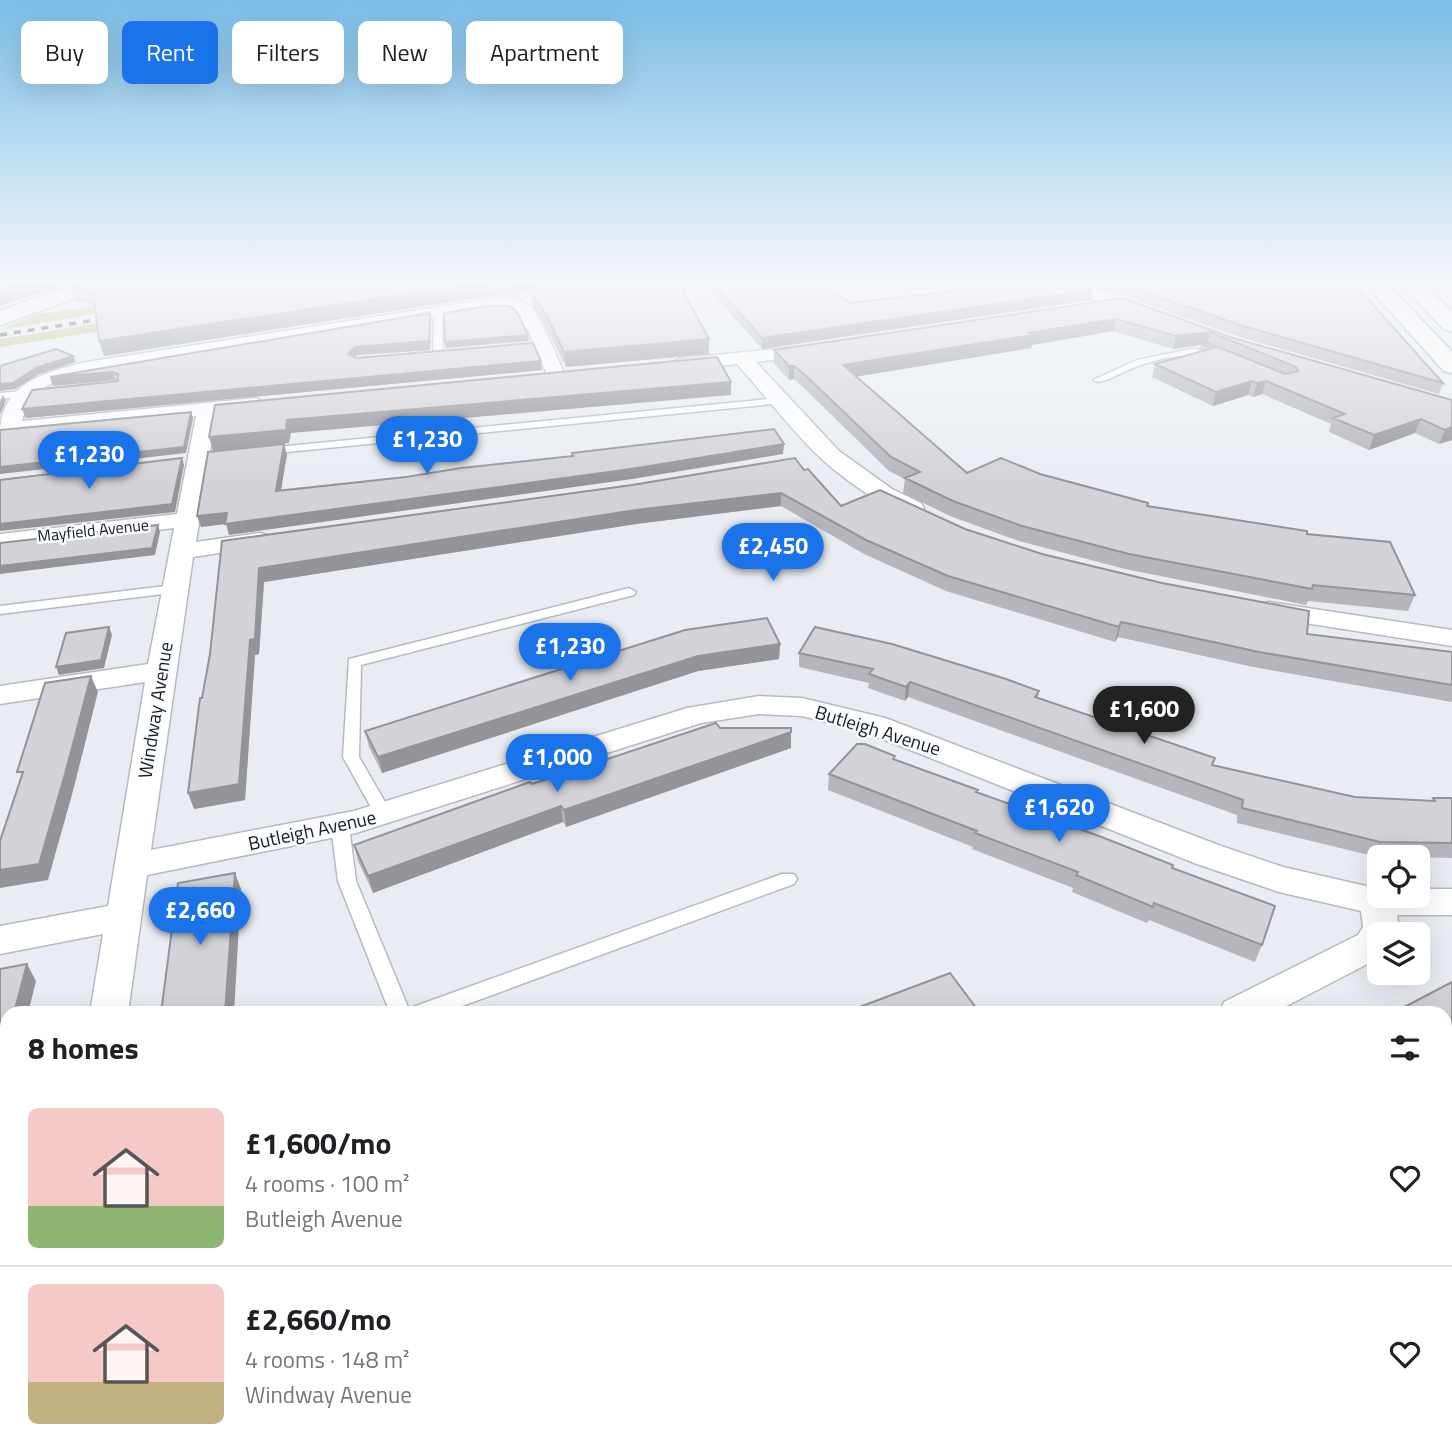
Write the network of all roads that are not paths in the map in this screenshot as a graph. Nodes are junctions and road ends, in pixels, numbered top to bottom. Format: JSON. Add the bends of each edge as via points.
{"nodes":[{"id":1,"x":198,"y":349,"type":"edge"},
{"id":2,"x":438,"y":349,"type":"edge"},
{"id":3,"x":539,"y":349,"type":"edge"},
{"id":4,"x":823,"y":349,"type":"edge"},
{"id":5,"x":1228,"y":349,"type":"edge"},
{"id":6,"x":1436,"y":349,"type":"edge"},
{"id":7,"x":1231,"y":351,"type":"joint"},
{"id":8,"x":451,"y":353,"type":"edge"},
{"id":9,"x":438,"y":354,"type":"junction"},
{"id":10,"x":425,"y":355,"type":"edge"},
{"id":11,"x":743,"y":359,"type":"junction"},
{"id":12,"x":1452,"y":366,"type":"edge"},
{"id":13,"x":663,"y":367,"type":"edge"},
{"id":14,"x":557,"y":377,"type":"edge"},
{"id":15,"x":1098,"y":380,"type":"dead end"},
{"id":16,"x":48,"y":391,"type":"edge"},
{"id":17,"x":24,"y":394,"type":"junction"},
{"id":18,"x":0,"y":396,"type":"edge"},
{"id":19,"x":779,"y":401,"type":"junction"},
{"id":20,"x":272,"y":402,"type":"edge"},
{"id":21,"x":207,"y":408,"type":"junction"},
{"id":22,"x":5,"y":428,"type":"edge"},
{"id":23,"x":251,"y":453,"type":"edge"},
{"id":24,"x":831,"y":456,"type":"junction"},
{"id":25,"x":804,"y":461,"type":"dead end"},
{"id":26,"x":933,"y":518,"type":"edge"},
{"id":27,"x":186,"y":520,"type":"junction"},
{"id":28,"x":286,"y":536,"type":"edge"},
{"id":29,"x":0,"y":541,"type":"edge"},
{"id":30,"x":181,"y":551,"type":"junction"},
{"id":31,"x":174,"y":589,"type":"junction"},
{"id":32,"x":629,"y":592,"type":"dead end"},
{"id":33,"x":1245,"y":606,"type":"edge"},
{"id":34,"x":0,"y":610,"type":"edge"},
{"id":35,"x":1452,"y":638,"type":"edge"},
{"id":36,"x":161,"y":671,"type":"junction"},
{"id":37,"x":0,"y":695,"type":"edge"},
{"id":38,"x":383,"y":814,"type":"junction"},
{"id":39,"x":340,"y":826,"type":"junction"},
{"id":40,"x":131,"y":866,"type":"junction"},
{"id":41,"x":788,"y":879,"type":"dead end"},
{"id":42,"x":1367,"y":900,"type":"edge"},
{"id":43,"x":1430,"y":902,"type":"edge"},
{"id":44,"x":1452,"y":902,"type":"edge"},
{"id":45,"x":1378,"y":908,"type":"edge"},
{"id":46,"x":124,"y":916,"type":"junction"},
{"id":47,"x":0,"y":940,"type":"edge"},
{"id":48,"x":110,"y":1006,"type":"edge"},
{"id":49,"x":397,"y":1006,"type":"edge"},
{"id":50,"x":439,"y":1006,"type":"edge"},
{"id":51,"x":1252,"y":1006,"type":"edge"}],
"edges":[{"from":1,"to":17,"type":"street","via":[[66,373]]},
{"from":2,"to":9,"type":"lane"},
{"from":3,"to":14,"type":"street"},
{"from":4,"to":11,"type":"street"},
{"from":5,"to":7,"type":"street"},
{"from":6,"to":12,"type":"main road"},
{"from":7,"to":15,"type":"lane","via":[[1165,356]]},
{"from":8,"to":9,"type":"lane"},
{"from":9,"to":10,"type":"lane"},
{"from":11,"to":13,"type":"street"},
{"from":11,"to":19,"type":"street"},
{"from":16,"to":17,"type":"lane"},
{"from":17,"to":18,"type":"lane"},
{"from":17,"to":22,"type":"street"},
{"from":19,"to":23,"type":"lane"},
{"from":19,"to":24,"type":"street"},
{"from":20,"to":21,"type":"street"},
{"from":21,"to":22,"type":"street"},
{"from":21,"to":27,"type":"street","name":"Windway Avenue"},
{"from":24,"to":25,"type":"street"},
{"from":24,"to":26,"type":"street","via":[[884,494]]},
{"from":27,"to":29,"type":"street","name":"Mayfield Avenue"},
{"from":27,"to":30,"type":"street","name":"Windway Avenue"},
{"from":28,"to":30,"type":"street"},
{"from":30,"to":31,"type":"street","name":"Windway Avenue"},
{"from":31,"to":34,"type":"lane"},
{"from":31,"to":36,"type":"street","name":"Windway Avenue"},
{"from":32,"to":38,"type":"lane","via":[[354,662],[351,757]]},
{"from":33,"to":35,"type":"street"},
{"from":36,"to":37,"type":"street"},
{"from":36,"to":40,"type":"street","name":"Windway Avenue"},
{"from":38,"to":39,"type":"street","name":"Butleigh Avenue"},
{"from":38,"to":42,"type":"street","name":"Butleigh Avenue","via":[[697,714],[759,705],[802,707],[841,714],[916,739],[1267,875]]},
{"from":39,"to":40,"type":"street","name":"Butleigh Avenue"},
{"from":39,"to":49,"type":"lane","via":[[346,881]]},
{"from":40,"to":46,"type":"street","name":"Windway Avenue"},
{"from":41,"to":50,"type":"lane"},
{"from":43,"to":44,"type":"street","name":"Butleigh Avenue"},
{"from":45,"to":51,"type":"street","via":[[1381,927],[1371,945]]},
{"from":46,"to":47,"type":"street"},
{"from":46,"to":48,"type":"street","name":"Windway Avenue"}]}
